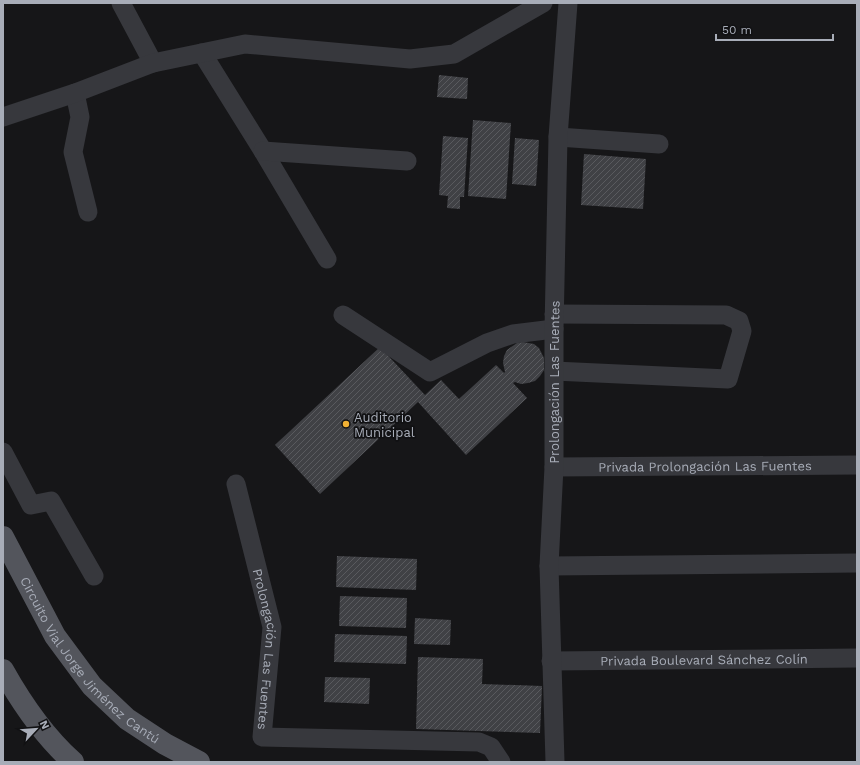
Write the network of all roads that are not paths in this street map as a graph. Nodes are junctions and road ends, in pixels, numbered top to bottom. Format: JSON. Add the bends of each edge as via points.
{"nodes":[{"id":1,"x":121,"y":3,"type":"edge"},
{"id":2,"x":543,"y":3,"type":"edge"},
{"id":3,"x":568,"y":3,"type":"edge"},
{"id":4,"x":202,"y":53,"type":"junction"},
{"id":5,"x":153,"y":63,"type":"junction"},
{"id":6,"x":76,"y":94,"type":"junction"},
{"id":7,"x":3,"y":117,"type":"edge"},
{"id":8,"x":558,"y":137,"type":"junction"},
{"id":9,"x":659,"y":144,"type":"dead end"},
{"id":10,"x":262,"y":151,"type":"junction"},
{"id":11,"x":407,"y":161,"type":"dead end"},
{"id":12,"x":88,"y":212,"type":"dead end"},
{"id":13,"x":327,"y":259,"type":"dead end"},
{"id":14,"x":343,"y":315,"type":"dead end"},
{"id":15,"x":554,"y":322,"type":"junction"},
{"id":16,"x":554,"y":371,"type":"junction"},
{"id":17,"x":3,"y":452,"type":"edge"},
{"id":18,"x":857,"y":465,"type":"edge"},
{"id":19,"x":554,"y":467,"type":"junction"},
{"id":20,"x":236,"y":484,"type":"dead end"},
{"id":21,"x":3,"y":537,"type":"edge"},
{"id":22,"x":857,"y":563,"type":"edge"},
{"id":23,"x":548,"y":566,"type":"junction"},
{"id":24,"x":94,"y":576,"type":"dead end"},
{"id":25,"x":857,"y":658,"type":"edge"},
{"id":26,"x":551,"y":661,"type":"junction"},
{"id":27,"x":3,"y":670,"type":"edge"},
{"id":28,"x":74,"y":762,"type":"edge"},
{"id":29,"x":199,"y":762,"type":"edge"},
{"id":30,"x":501,"y":762,"type":"edge"},
{"id":31,"x":555,"y":762,"type":"edge"}],
"edges":[{"from":1,"to":5,"type":"street"},
{"from":2,"to":4,"type":"street","via":[[454,54],[410,59],[245,44]]},
{"from":3,"to":8,"type":"street","name":"Prolongación Las Fuentes"},
{"from":4,"to":5,"type":"street"},
{"from":4,"to":10,"type":"street"},
{"from":5,"to":6,"type":"street"},
{"from":6,"to":7,"type":"street"},
{"from":6,"to":12,"type":"street","via":[[80,116],[73,152]]},
{"from":8,"to":9,"type":"street"},
{"from":8,"to":15,"type":"street","name":"Prolongación Las Fuentes"},
{"from":10,"to":11,"type":"street"},
{"from":10,"to":13,"type":"street"},
{"from":14,"to":15,"type":"street","via":[[430,372],[487,343]]},
{"from":15,"to":16,"type":"street","name":"Prolongación Las Fuentes"},
{"from":15,"to":16,"type":"street","via":[[726,315],[739,321],[742,331],[728,379]]},
{"from":16,"to":19,"type":"street","name":"Prolongación Las Fuentes"},
{"from":17,"to":24,"type":"street","via":[[31,505],[51,502]]},
{"from":18,"to":19,"type":"street","name":"Privada Prolongación Las Fuentes"},
{"from":19,"to":23,"type":"street","name":"Prolongación Las Fuentes"},
{"from":20,"to":30,"type":"street","name":"Prolongación Las Fuentes","via":[[272,627],[262,737],[479,742],[491,747]]},
{"from":21,"to":29,"type":"main road","name":"Circuito Vial Jorge Jiménez Cantú","via":[[55,636],[92,686],[127,719]]},
{"from":22,"to":23,"type":"street"},
{"from":23,"to":26,"type":"street","name":"Prolongación Las Fuentes"},
{"from":25,"to":26,"type":"street","name":"Privada Boulevard Sánchez Colín"},
{"from":26,"to":31,"type":"street","name":"Prolongación Las Fuentes"},
{"from":27,"to":28,"type":"main road","via":[[36,722]]}]}
